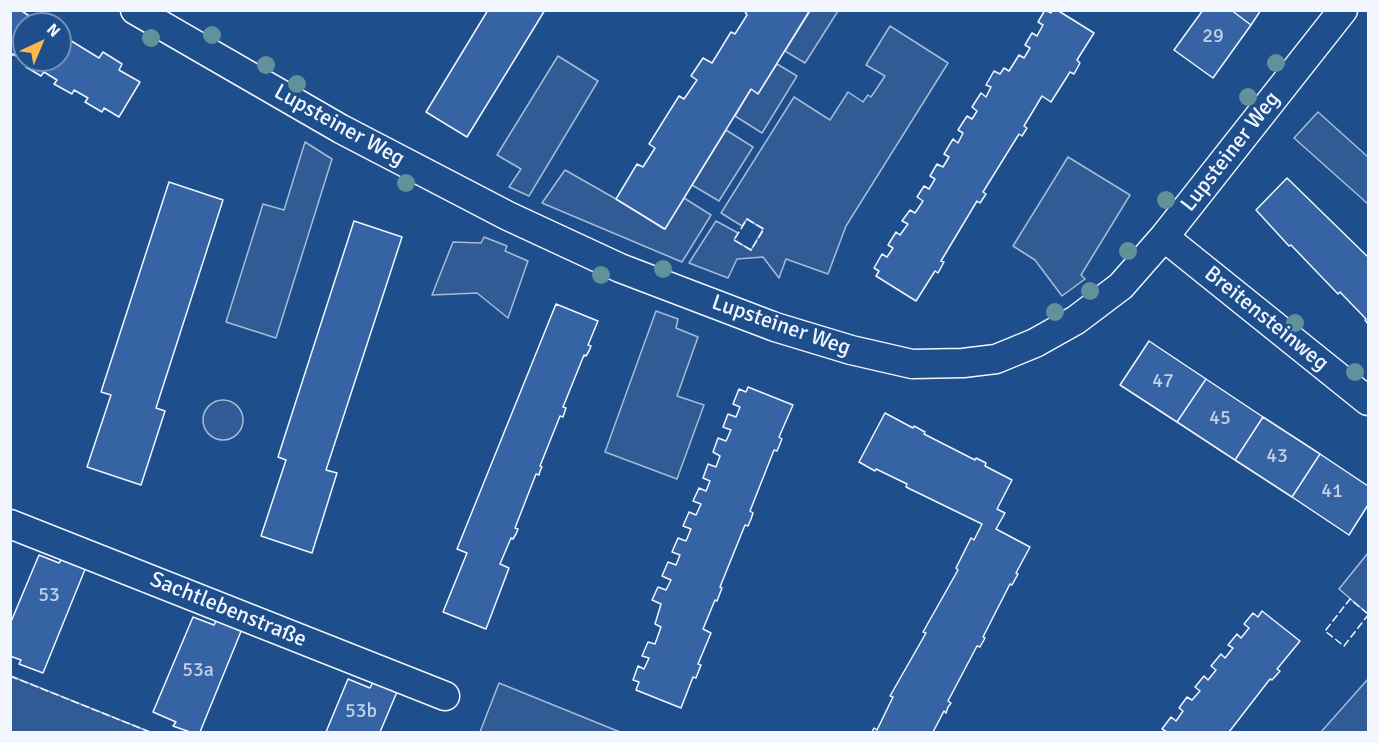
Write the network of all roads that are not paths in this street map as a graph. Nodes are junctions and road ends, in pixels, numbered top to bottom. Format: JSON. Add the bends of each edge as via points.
{"nodes":[{"id":1,"x":135,"y":10,"type":"edge"},
{"id":2,"x":1343,"y":10,"type":"edge"},
{"id":3,"x":1164,"y":237,"type":"junction"},
{"id":4,"x":1368,"y":401,"type":"edge"},
{"id":5,"x":10,"y":524,"type":"edge"},
{"id":6,"x":445,"y":696,"type":"dead end"}],
"edges":[{"from":1,"to":3,"type":"street","name":"Lupsteiner Weg","via":[[341,129],[508,216],[620,268],[775,327],[912,364],[996,359],[1035,343],[1076,320],[1121,286]]},
{"from":2,"to":3,"type":"street","name":"Lupsteiner Weg"},
{"from":3,"to":4,"type":"street","name":"Breitensteinweg"},
{"from":5,"to":6,"type":"street","name":"Sachtlebenstraße"}]}
